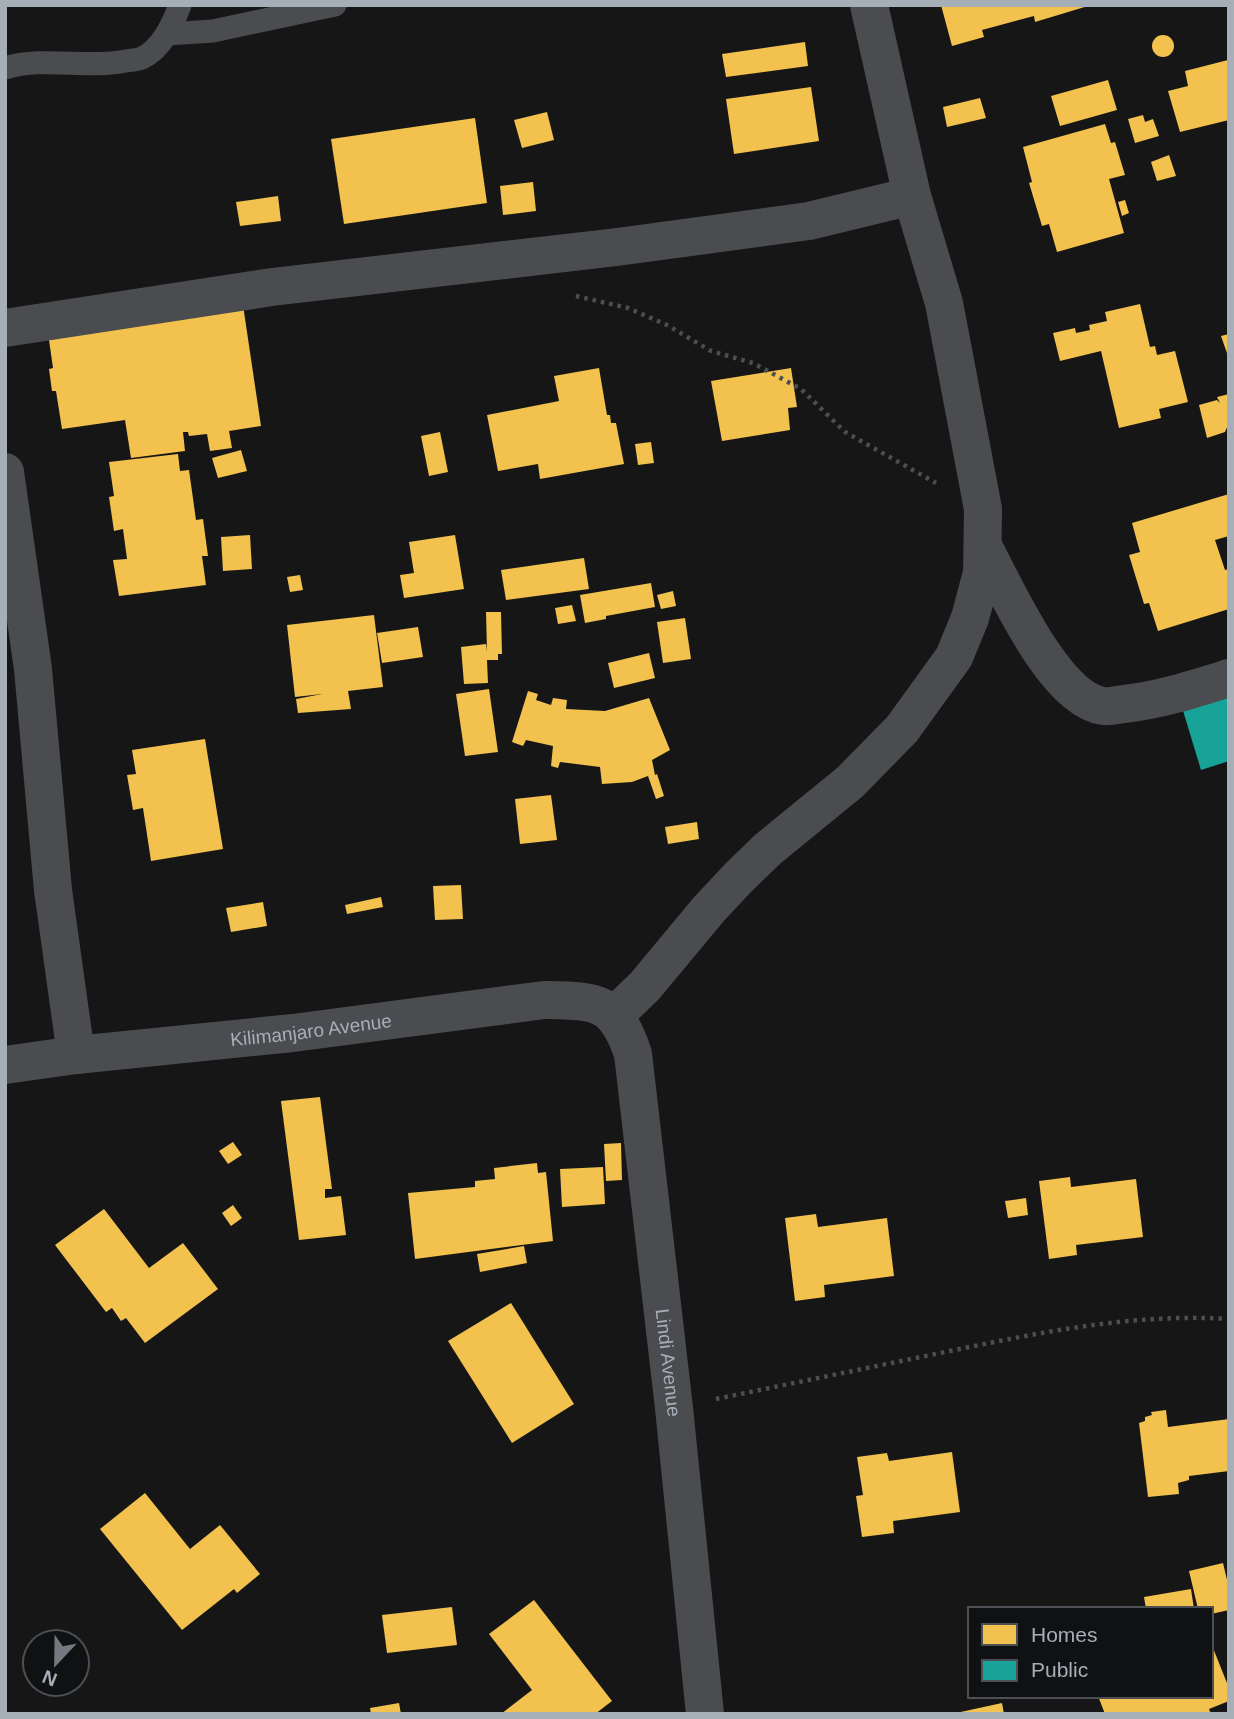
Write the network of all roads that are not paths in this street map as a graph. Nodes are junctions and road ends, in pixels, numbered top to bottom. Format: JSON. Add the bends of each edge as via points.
{"nodes":[{"id":1,"x":180,"y":5,"type":"edge"},
{"id":2,"x":335,"y":5,"type":"edge"},
{"id":3,"x":869,"y":5,"type":"edge"},
{"id":4,"x":167,"y":34,"type":"junction"},
{"id":5,"x":5,"y":68,"type":"edge"},
{"id":6,"x":912,"y":196,"type":"junction"},
{"id":7,"x":5,"y":328,"type":"edge"},
{"id":8,"x":5,"y":472,"type":"edge"},
{"id":9,"x":983,"y":527,"type":"junction"},
{"id":10,"x":1229,"y":678,"type":"edge"},
{"id":11,"x":615,"y":1016,"type":"junction"},
{"id":12,"x":76,"y":1055,"type":"junction"},
{"id":13,"x":5,"y":1065,"type":"edge"},
{"id":14,"x":705,"y":1714,"type":"edge"}],
"edges":[{"from":1,"to":4,"type":"lane"},
{"from":2,"to":4,"type":"lane","via":[[213,30]]},
{"from":3,"to":6,"type":"street"},
{"from":4,"to":5,"type":"lane","via":[[143,58],[107,65],[55,63]]},
{"from":6,"to":7,"type":"street","via":[[809,221],[272,287]]},
{"from":6,"to":9,"type":"street","via":[[944,303]]},
{"from":8,"to":12,"type":"street","via":[[33,668],[53,890]]},
{"from":9,"to":10,"type":"street","via":[[1023,622],[1055,671],[1083,700],[1103,706],[1155,701]]},
{"from":9,"to":11,"type":"street","via":[[982,573],[961,640],[939,681],[902,729],[850,782],[739,877]]},
{"from":11,"to":12,"type":"street","name":"Kilimanjaro Avenue","via":[[585,1001],[544,1000]]},
{"from":11,"to":14,"type":"street","name":"Lindi Avenue","via":[[633,1054]]},
{"from":12,"to":13,"type":"street","name":"Kilimanjaro Avenue"}]}
